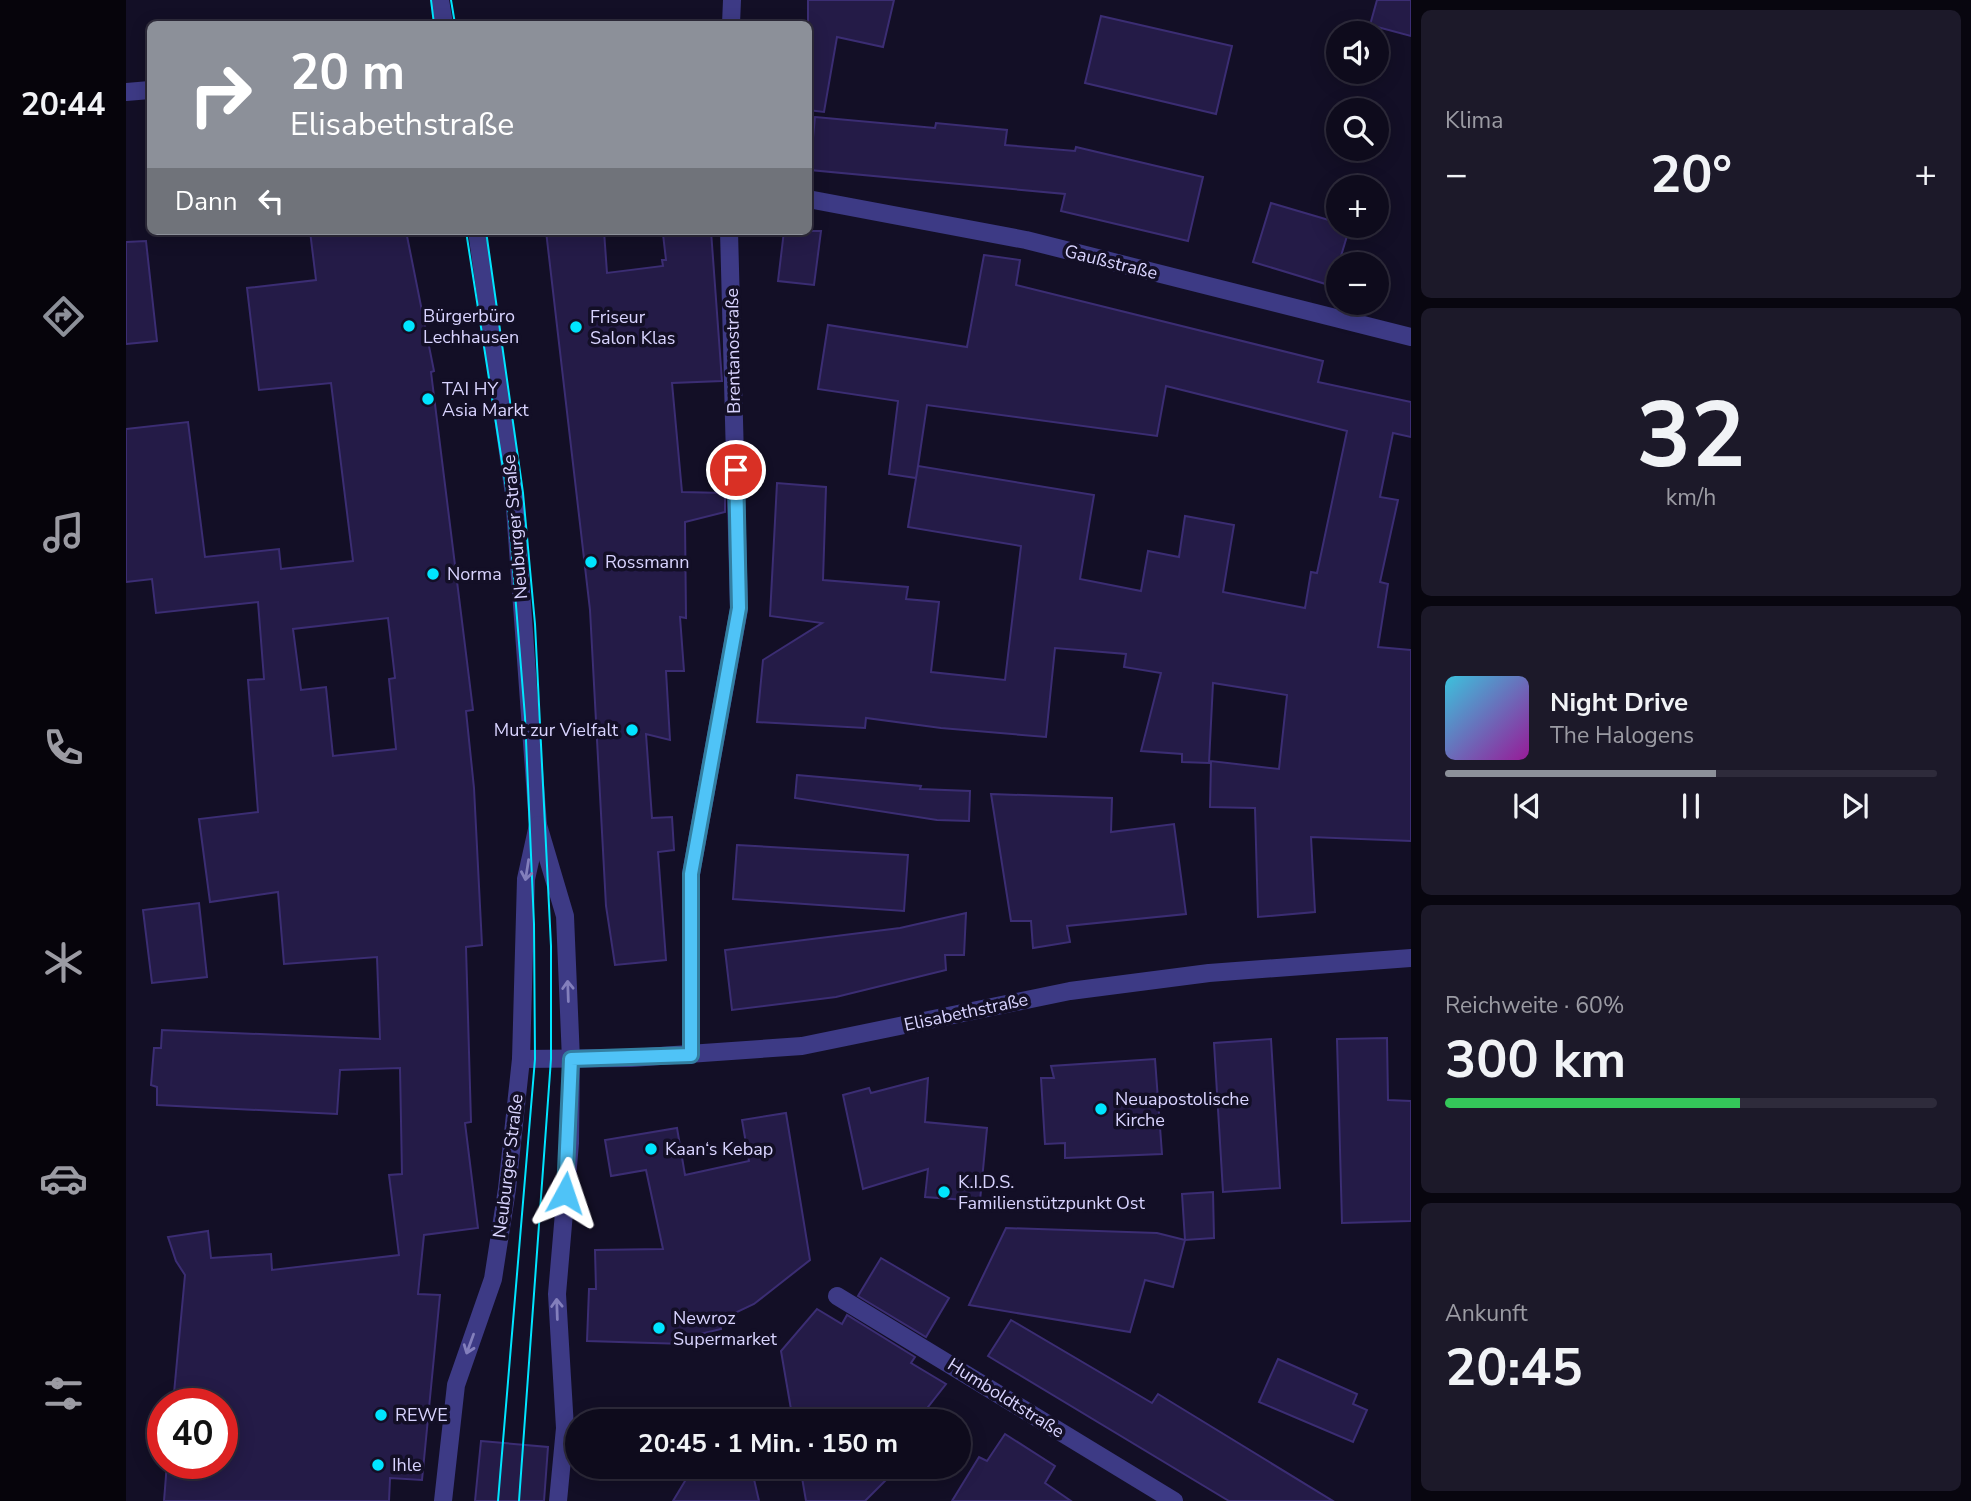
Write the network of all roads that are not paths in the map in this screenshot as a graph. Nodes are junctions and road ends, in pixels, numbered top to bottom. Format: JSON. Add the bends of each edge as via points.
{"nodes":[{"id":1,"x":440,"y":0,"type":"edge"},
{"id":2,"x":732,"y":0,"type":"edge"},
{"id":3,"x":444,"y":21,"type":"edge"},
{"id":4,"x":731,"y":21,"type":"edge"},
{"id":5,"x":147,"y":90,"type":"edge"},
{"id":6,"x":126,"y":92,"type":"edge"},
{"id":7,"x":812,"y":200,"type":"edge"},
{"id":8,"x":478,"y":235,"type":"edge"},
{"id":9,"x":729,"y":235,"type":"edge"},
{"id":10,"x":1411,"y":337,"type":"edge"},
{"id":11,"x":538,"y":825,"type":"junction"},
{"id":12,"x":1411,"y":958,"type":"edge"},
{"id":13,"x":691,"y":1055,"type":"junction"},
{"id":14,"x":521,"y":1059,"type":"junction"},
{"id":15,"x":571,"y":1059,"type":"junction"},
{"id":16,"x":837,"y":1296,"type":"dead end"},
{"id":17,"x":443,"y":1501,"type":"edge"},
{"id":18,"x":558,"y":1501,"type":"edge"},
{"id":19,"x":1174,"y":1501,"type":"edge"}],
"edges":[{"from":1,"to":3,"type":"street"},
{"from":2,"to":4,"type":"street"},
{"from":5,"to":6,"type":"street"},
{"from":7,"to":10,"type":"street","name":"Gaußstraße","via":[[1026,240]]},
{"from":8,"to":11,"type":"street","name":"Neuburger Straße","via":[[514,495]]},
{"from":9,"to":13,"type":"street","name":"Brentanostraße","via":[[739,608],[691,874]]},
{"from":11,"to":14,"type":"street","name":"Neuburger Straße","one_way":true,"via":[[522,918]]},
{"from":15,"to":11,"type":"street","name":"Neuburger Straße","one_way":true,"via":[[565,916]]},
{"from":12,"to":13,"type":"street","name":"Elisabethstraße","via":[[1234,971],[1070,991],[802,1046]]},
{"from":13,"to":15,"type":"street","name":"Elisabethstraße"},
{"from":14,"to":15,"type":"street","name":"Elisabethstraße"},
{"from":14,"to":17,"type":"street","name":"Neuburger Straße","one_way":true,"via":[[493,1279],[456,1385]]},
{"from":18,"to":15,"type":"street","name":"Neuburger Straße","one_way":true,"via":[[565,1428],[557,1294],[570,1143]]},
{"from":16,"to":19,"type":"street","name":"Humboldtstraße"}]}
